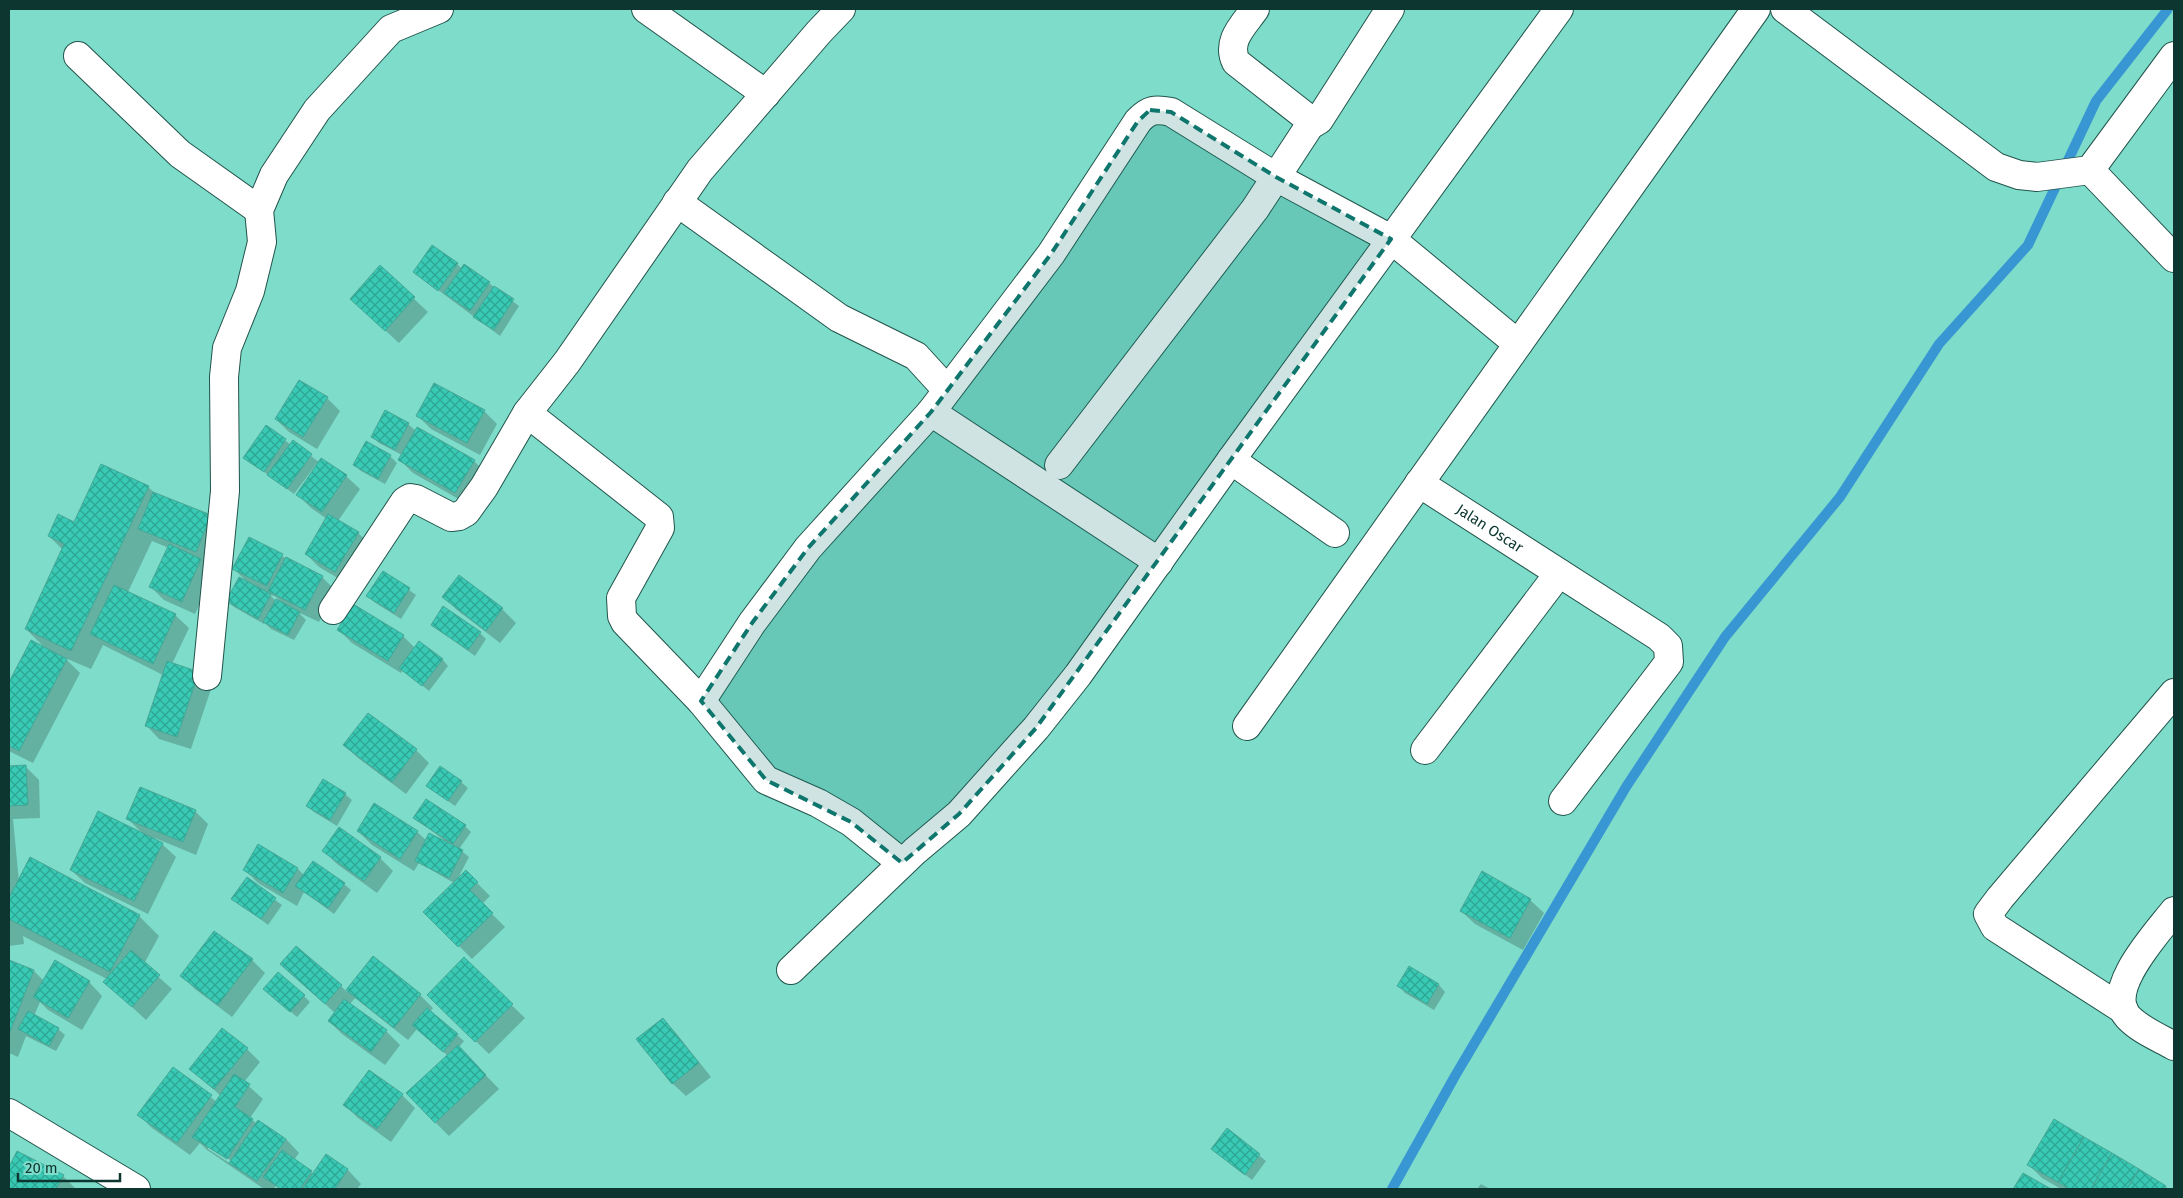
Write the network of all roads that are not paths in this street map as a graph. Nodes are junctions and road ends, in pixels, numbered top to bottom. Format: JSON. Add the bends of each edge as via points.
{"nodes":[{"id":1,"x":440,"y":9,"type":"edge"},
{"id":2,"x":646,"y":9,"type":"edge"},
{"id":3,"x":842,"y":9,"type":"edge"},
{"id":4,"x":1255,"y":9,"type":"edge"},
{"id":5,"x":1390,"y":9,"type":"edge"},
{"id":6,"x":1560,"y":9,"type":"edge"},
{"id":7,"x":1756,"y":9,"type":"edge"},
{"id":8,"x":1785,"y":9,"type":"edge"},
{"id":9,"x":78,"y":56,"type":"dead end"},
{"id":10,"x":2174,"y":56,"type":"edge"},
{"id":11,"x":766,"y":94,"type":"junction"},
{"id":12,"x":1312,"y":122,"type":"junction"},
{"id":13,"x":2090,"y":170,"type":"junction"},
{"id":14,"x":1276,"y":177,"type":"junction"},
{"id":15,"x":677,"y":202,"type":"junction"},
{"id":16,"x":260,"y":210,"type":"junction"},
{"id":17,"x":1391,"y":239,"type":"junction"},
{"id":18,"x":2174,"y":258,"type":"edge"},
{"id":19,"x":1518,"y":344,"type":"junction"},
{"id":20,"x":947,"y":390,"type":"junction"},
{"id":21,"x":930,"y":412,"type":"junction"},
{"id":22,"x":528,"y":414,"type":"junction"},
{"id":23,"x":1231,"y":460,"type":"junction"},
{"id":24,"x":1059,"y":465,"type":"dead end"},
{"id":25,"x":1419,"y":483,"type":"junction"},
{"id":26,"x":1335,"y":533,"type":"dead end"},
{"id":27,"x":1158,"y":562,"type":"junction"},
{"id":28,"x":1559,"y":574,"type":"junction"},
{"id":29,"x":333,"y":610,"type":"dead end"},
{"id":30,"x":206,"y":676,"type":"dead end"},
{"id":31,"x":2174,"y":693,"type":"edge"},
{"id":32,"x":701,"y":701,"type":"junction"},
{"id":33,"x":1247,"y":726,"type":"dead end"},
{"id":34,"x":1425,"y":750,"type":"dead end"},
{"id":35,"x":1563,"y":801,"type":"dead end"},
{"id":36,"x":902,"y":863,"type":"junction"},
{"id":37,"x":2174,"y":911,"type":"edge"},
{"id":38,"x":792,"y":970,"type":"dead end"},
{"id":39,"x":2124,"y":1010,"type":"junction"},
{"id":40,"x":2174,"y":1046,"type":"edge"},
{"id":41,"x":9,"y":1113,"type":"edge"},
{"id":42,"x":136,"y":1189,"type":"edge"}],
"edges":[{"from":1,"to":16,"type":"main road","via":[[391,29],[317,110],[274,175]]},
{"from":2,"to":11,"type":"main road"},
{"from":3,"to":11,"type":"main road"},
{"from":4,"to":12,"type":"main road","via":[[1233,43],[1236,62]]},
{"from":5,"to":12,"type":"main road","via":[[1319,120]]},
{"from":6,"to":17,"type":"main road"},
{"from":7,"to":19,"type":"main road"},
{"from":8,"to":13,"type":"main road","via":[[1996,167],[2037,177]]},
{"from":9,"to":16,"type":"main road","via":[[180,154]]},
{"from":10,"to":13,"type":"main road"},
{"from":11,"to":15,"type":"main road","via":[[700,170]]},
{"from":12,"to":14,"type":"main road"},
{"from":13,"to":18,"type":"main road"},
{"from":14,"to":17,"type":"main road"},
{"from":14,"to":20,"type":"main road","via":[[1171,112],[1158,109],[1146,113],[1051,254]]},
{"from":14,"to":24,"type":"main road"},
{"from":15,"to":20,"type":"main road","via":[[839,318],[916,356]]},
{"from":15,"to":22,"type":"main road"},
{"from":16,"to":30,"type":"main road","via":[[262,242],[250,291],[227,348],[224,377],[225,491]]},
{"from":17,"to":19,"type":"main road"},
{"from":17,"to":23,"type":"main road"},
{"from":19,"to":25,"type":"main road"},
{"from":20,"to":21,"type":"main road"},
{"from":21,"to":27,"type":"main road"},
{"from":21,"to":32,"type":"main road","via":[[808,548],[752,623]]},
{"from":22,"to":29,"type":"main road","via":[[484,487],[462,514],[452,517],[416,499],[405,501]]},
{"from":22,"to":32,"type":"main road","via":[[659,517],[660,528],[621,598],[622,616]]},
{"from":23,"to":26,"type":"main road"},
{"from":23,"to":27,"type":"main road"},
{"from":25,"to":28,"type":"main road","name":"Jalan Oscar"},
{"from":25,"to":33,"type":"main road"},
{"from":27,"to":36,"type":"main road","via":[[1036,728],[959,814]]},
{"from":28,"to":34,"type":"main road"},
{"from":28,"to":35,"type":"main road","name":"Jalan Oscar","via":[[1659,637],[1669,652],[1669,662]]},
{"from":31,"to":39,"type":"main road","via":[[1988,914],[1995,927]]},
{"from":32,"to":36,"type":"main road","via":[[766,780],[851,822]]},
{"from":36,"to":38,"type":"main road"},
{"from":37,"to":39,"type":"main road","via":[[2134,962],[2122,1000]]},
{"from":39,"to":40,"type":"main road","via":[[2137,1024]]},
{"from":41,"to":42,"type":"main road"}]}
